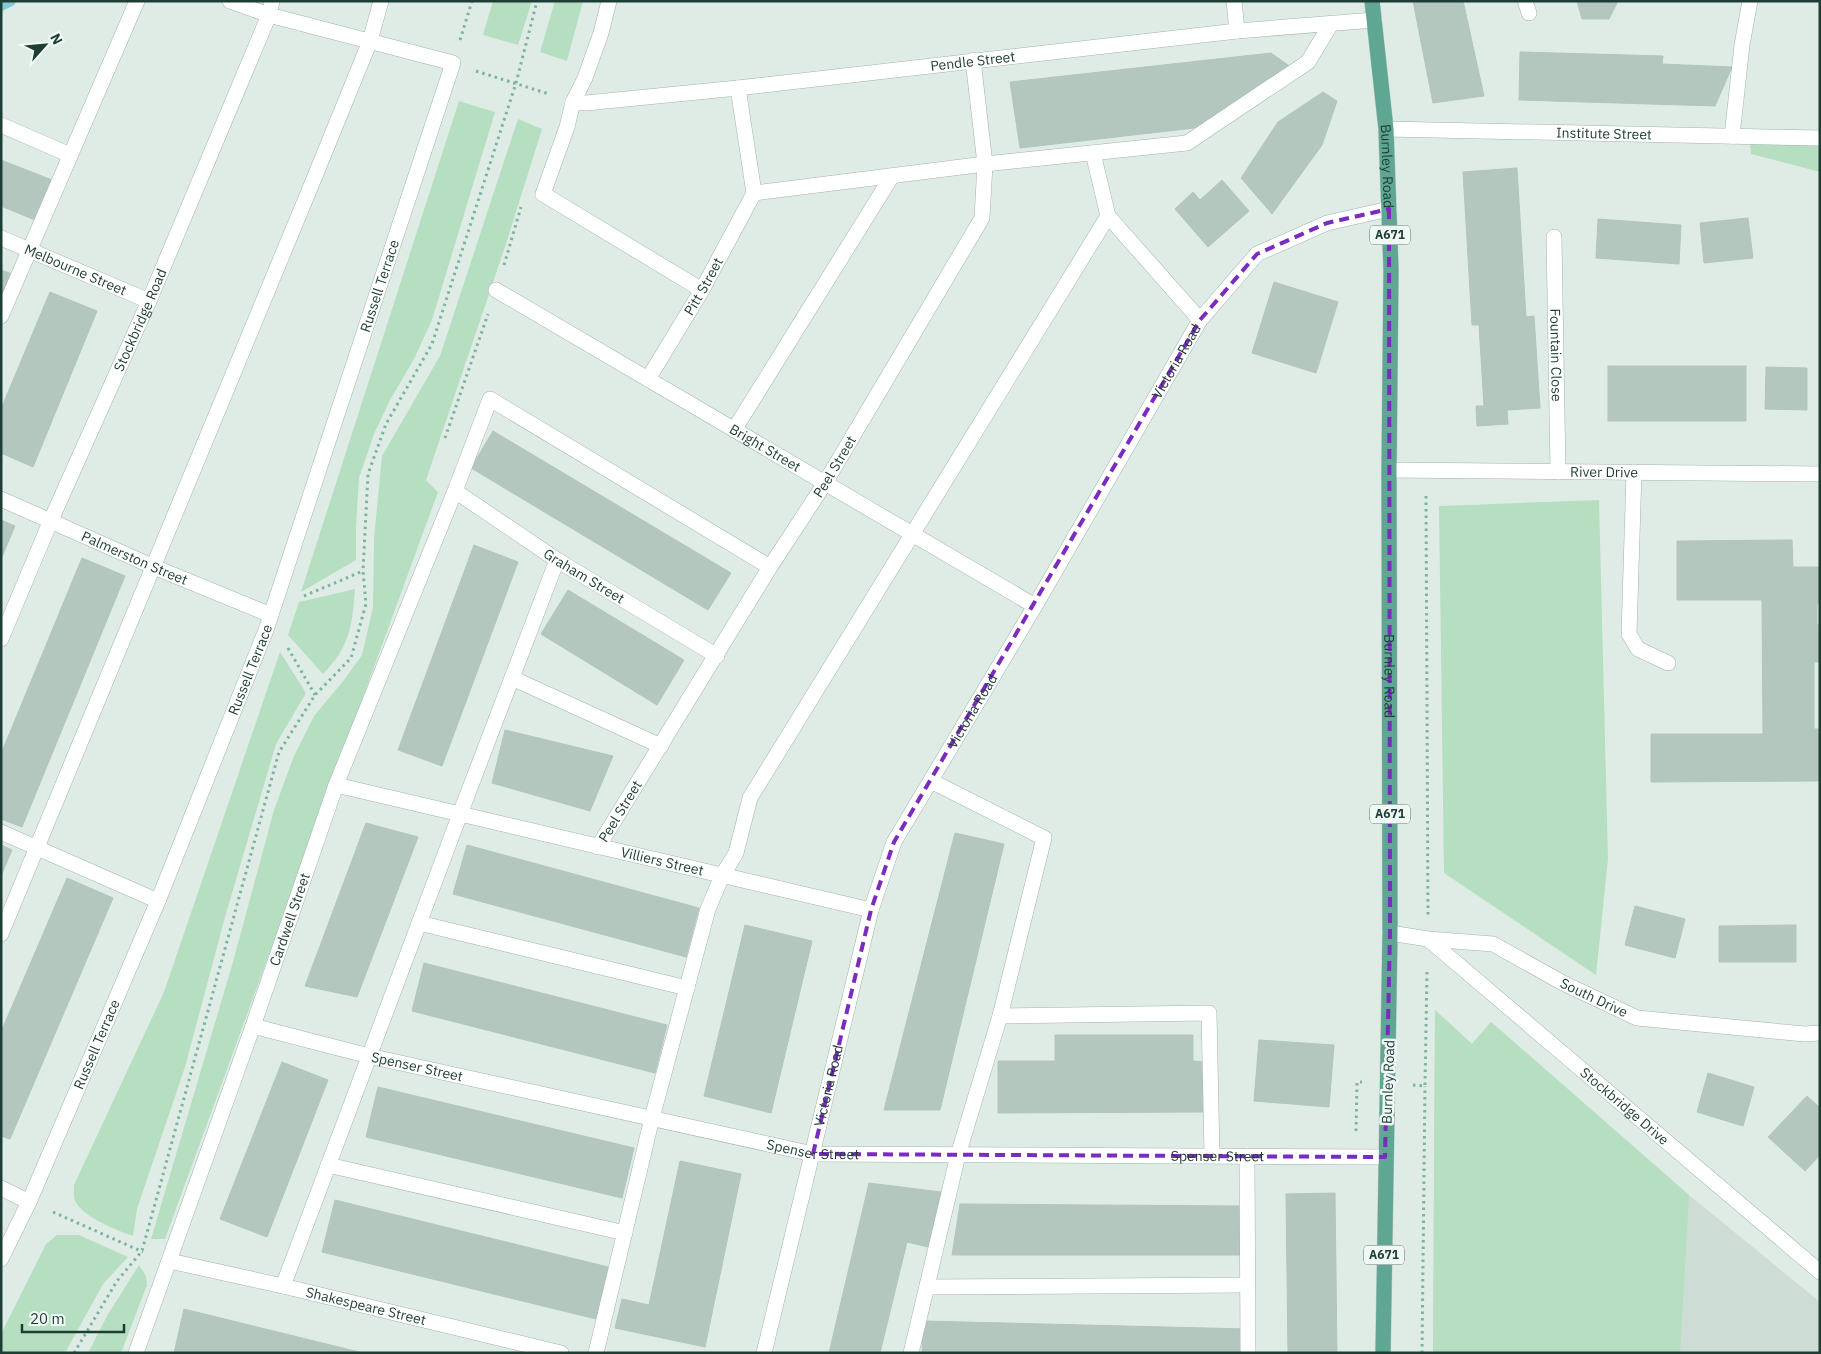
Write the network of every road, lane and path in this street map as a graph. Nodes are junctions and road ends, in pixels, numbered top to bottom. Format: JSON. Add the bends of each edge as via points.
{"nodes":[{"id":1,"x":137,"y":1,"type":"edge"},
{"id":2,"x":230,"y":1,"type":"edge"},
{"id":3,"x":381,"y":1,"type":"edge"},
{"id":4,"x":472,"y":1,"type":"edge"},
{"id":5,"x":537,"y":1,"type":"edge"},
{"id":6,"x":609,"y":1,"type":"edge"},
{"id":7,"x":1234,"y":1,"type":"edge"},
{"id":8,"x":1372,"y":1,"type":"edge"},
{"id":9,"x":1750,"y":1,"type":"edge"},
{"id":10,"x":271,"y":8,"type":"edge"},
{"id":11,"x":1374,"y":20,"type":"junction"},
{"id":12,"x":1331,"y":24,"type":"junction"},
{"id":13,"x":1237,"y":31,"type":"junction"},
{"id":14,"x":370,"y":41,"type":"junction"},
{"id":15,"x":973,"y":60,"type":"junction"},
{"id":16,"x":452,"y":63,"type":"junction"},
{"id":17,"x":516,"y":83,"type":"junction"},
{"id":18,"x":553,"y":85,"type":"dead end"},
{"id":19,"x":738,"y":88,"type":"junction"},
{"id":20,"x":550,"y":95,"type":"junction"},
{"id":21,"x":573,"y":102,"type":"junction"},
{"id":22,"x":1,"y":125,"type":"edge"},
{"id":23,"x":1386,"y":129,"type":"junction"},
{"id":24,"x":1732,"y":136,"type":"junction"},
{"id":25,"x":1820,"y":138,"type":"edge"},
{"id":26,"x":1093,"y":153,"type":"junction"},
{"id":27,"x":70,"y":155,"type":"junction"},
{"id":28,"x":985,"y":164,"type":"junction"},
{"id":29,"x":892,"y":176,"type":"junction"},
{"id":30,"x":754,"y":193,"type":"junction"},
{"id":31,"x":522,"y":205,"type":"dead end"},
{"id":32,"x":1389,"y":209,"type":"junction"},
{"id":33,"x":1108,"y":216,"type":"junction"},
{"id":34,"x":1554,"y":237,"type":"dead end"},
{"id":35,"x":1,"y":238,"type":"edge"},
{"id":36,"x":30,"y":250,"type":"junction"},
{"id":37,"x":496,"y":290,"type":"junction"},
{"id":38,"x":702,"y":290,"type":"junction"},
{"id":39,"x":149,"y":301,"type":"junction"},
{"id":40,"x":1,"y":316,"type":"edge"},
{"id":41,"x":1200,"y":320,"type":"junction"},
{"id":42,"x":648,"y":379,"type":"junction"},
{"id":43,"x":734,"y":430,"type":"junction"},
{"id":44,"x":444,"y":442,"type":"dead end"},
{"id":45,"x":1389,"y":470,"type":"junction"},
{"id":46,"x":1558,"y":472,"type":"junction"},
{"id":47,"x":1634,"y":472,"type":"junction"},
{"id":48,"x":1820,"y":474,"type":"edge"},
{"id":49,"x":825,"y":483,"type":"junction"},
{"id":50,"x":454,"y":491,"type":"junction"},
{"id":51,"x":1,"y":499,"type":"edge"},
{"id":52,"x":51,"y":520,"type":"junction"},
{"id":53,"x":913,"y":534,"type":"junction"},
{"id":54,"x":558,"y":560,"type":"junction"},
{"id":55,"x":154,"y":567,"type":"junction"},
{"id":56,"x":770,"y":567,"type":"junction"},
{"id":57,"x":363,"y":571,"type":"junction"},
{"id":58,"x":279,"y":593,"type":"junction"},
{"id":59,"x":1035,"y":606,"type":"junction"},
{"id":60,"x":6,"y":612,"type":"edge"},
{"id":61,"x":271,"y":615,"type":"junction"},
{"id":62,"x":266,"y":630,"type":"junction"},
{"id":63,"x":1,"y":639,"type":"edge"},
{"id":64,"x":717,"y":656,"type":"junction"},
{"id":65,"x":1668,"y":663,"type":"dead end"},
{"id":66,"x":512,"y":678,"type":"junction"},
{"id":67,"x":316,"y":695,"type":"junction"},
{"id":68,"x":661,"y":746,"type":"junction"},
{"id":69,"x":931,"y":781,"type":"junction"},
{"id":70,"x":336,"y":785,"type":"junction"},
{"id":71,"x":460,"y":814,"type":"junction"},
{"id":72,"x":1,"y":832,"type":"edge"},
{"id":73,"x":38,"y":847,"type":"junction"},
{"id":74,"x":598,"y":847,"type":"junction"},
{"id":75,"x":722,"y":876,"type":"junction"},
{"id":76,"x":158,"y":900,"type":"junction"},
{"id":77,"x":872,"y":910,"type":"junction"},
{"id":78,"x":419,"y":923,"type":"junction"},
{"id":79,"x":1390,"y":933,"type":"junction"},
{"id":80,"x":1,"y":934,"type":"edge"},
{"id":81,"x":1428,"y":939,"type":"junction"},
{"id":82,"x":687,"y":988,"type":"junction"},
{"id":83,"x":1000,"y":1016,"type":"junction"},
{"id":84,"x":253,"y":1026,"type":"junction"},
{"id":85,"x":1812,"y":1034,"type":"edge"},
{"id":86,"x":1820,"y":1045,"type":"edge"},
{"id":87,"x":369,"y":1056,"type":"junction"},
{"id":88,"x":1425,"y":1086,"type":"dead end"},
{"id":89,"x":652,"y":1118,"type":"junction"},
{"id":90,"x":813,"y":1154,"type":"junction"},
{"id":91,"x":958,"y":1155,"type":"junction"},
{"id":92,"x":1212,"y":1156,"type":"junction"},
{"id":93,"x":1247,"y":1156,"type":"junction"},
{"id":94,"x":1385,"y":1156,"type":"junction"},
{"id":95,"x":328,"y":1165,"type":"junction"},
{"id":96,"x":1,"y":1188,"type":"edge"},
{"id":97,"x":29,"y":1202,"type":"junction"},
{"id":98,"x":625,"y":1233,"type":"junction"},
{"id":99,"x":142,"y":1252,"type":"junction"},
{"id":100,"x":1,"y":1259,"type":"edge"},
{"id":101,"x":170,"y":1261,"type":"junction"},
{"id":102,"x":1820,"y":1272,"type":"edge"},
{"id":103,"x":1247,"y":1285,"type":"junction"},
{"id":104,"x":283,"y":1286,"type":"junction"},
{"id":105,"x":927,"y":1287,"type":"junction"},
{"id":106,"x":74,"y":1353,"type":"edge"},
{"id":107,"x":136,"y":1353,"type":"edge"},
{"id":108,"x":561,"y":1353,"type":"edge"},
{"id":109,"x":596,"y":1353,"type":"edge"},
{"id":110,"x":764,"y":1353,"type":"edge"},
{"id":111,"x":911,"y":1353,"type":"edge"},
{"id":112,"x":1248,"y":1353,"type":"edge"},
{"id":113,"x":1383,"y":1353,"type":"edge"},
{"id":114,"x":1422,"y":1353,"type":"edge"}],
"edges":[{"from":1,"to":27,"type":"street"},
{"from":2,"to":10,"type":"street"},
{"from":3,"to":14,"type":"street"},
{"from":4,"to":16,"type":"path"},
{"from":5,"to":17,"type":"path"},
{"from":6,"to":21,"type":"street","via":[[585,78]]},
{"from":7,"to":13,"type":"street"},
{"from":8,"to":11,"type":"main road","name":"Burnley Road","number":"A671"},
{"from":9,"to":24,"type":"street"},
{"from":10,"to":14,"type":"street"},
{"from":10,"to":39,"type":"street","name":"Stockbridge Road"},
{"from":11,"to":12,"type":"street","name":"Pendle Street"},
{"from":11,"to":23,"type":"main road","name":"Burnley Road","number":"A671"},
{"from":12,"to":13,"type":"street","name":"Pendle Street"},
{"from":12,"to":26,"type":"street","via":[[1308,62],[1187,143]]},
{"from":13,"to":15,"type":"street","name":"Pendle Street"},
{"from":14,"to":16,"type":"street"},
{"from":14,"to":55,"type":"street"},
{"from":15,"to":19,"type":"street","name":"Pendle Street"},
{"from":15,"to":28,"type":"street","name":"Peel Street"},
{"from":16,"to":17,"type":"path"},
{"from":16,"to":58,"type":"street","name":"Russell Terrace"},
{"from":17,"to":20,"type":"path"},
{"from":17,"to":57,"type":"path","via":[[432,344],[386,424],[368,474]]},
{"from":18,"to":20,"type":"path"},
{"from":19,"to":21,"type":"street","name":"Pendle Street"},
{"from":19,"to":30,"type":"street"},
{"from":20,"to":21,"type":"path"},
{"from":21,"to":38,"type":"street","via":[[543,194]]},
{"from":22,"to":27,"type":"street"},
{"from":23,"to":24,"type":"street","name":"Institute Street"},
{"from":23,"to":32,"type":"main road","name":"Burnley Road","number":"A671"},
{"from":24,"to":25,"type":"street","name":"Institute Street"},
{"from":26,"to":28,"type":"street"},
{"from":26,"to":33,"type":"street"},
{"from":27,"to":36,"type":"street"},
{"from":28,"to":29,"type":"street"},
{"from":28,"to":49,"type":"street","name":"Peel Street","via":[[982,218]]},
{"from":29,"to":30,"type":"street"},
{"from":29,"to":43,"type":"street"},
{"from":30,"to":38,"type":"street","name":"Pitt Street"},
{"from":31,"to":37,"type":"path"},
{"from":32,"to":41,"type":"street","name":"Victoria Road","via":[[1327,222],[1257,254]]},
{"from":32,"to":45,"type":"main road","name":"Burnley Road","number":"A671"},
{"from":33,"to":41,"type":"street"},
{"from":33,"to":53,"type":"street"},
{"from":34,"to":46,"type":"street","name":"Fountain Close"},
{"from":35,"to":36,"type":"street","name":"Melbourne Street"},
{"from":36,"to":39,"type":"street","name":"Melbourne Street"},
{"from":36,"to":40,"type":"street"},
{"from":37,"to":42,"type":"street","name":"Bright Street"},
{"from":37,"to":44,"type":"path"},
{"from":38,"to":42,"type":"street","name":"Pitt Street"},
{"from":39,"to":52,"type":"street","name":"Stockbridge Road"},
{"from":41,"to":59,"type":"street","name":"Victoria Road"},
{"from":42,"to":43,"type":"street","name":"Bright Street"},
{"from":43,"to":49,"type":"street","name":"Bright Street"},
{"from":45,"to":46,"type":"street","name":"River Drive"},
{"from":45,"to":79,"type":"main road","name":"Burnley Road","number":"A671"},
{"from":46,"to":47,"type":"street","name":"River Drive"},
{"from":47,"to":48,"type":"street","name":"River Drive"},
{"from":47,"to":65,"type":"street","via":[[1629,634],[1638,649]]},
{"from":49,"to":53,"type":"street","name":"Bright Street"},
{"from":49,"to":56,"type":"street","name":"Peel Street"},
{"from":50,"to":54,"type":"street","name":"Graham Street"},
{"from":50,"to":56,"type":"street","name":"Cardwell Street","via":[[490,399]]},
{"from":50,"to":70,"type":"street","name":"Cardwell Street"},
{"from":51,"to":52,"type":"street","name":"Palmerston Street"},
{"from":52,"to":55,"type":"street","name":"Palmerston Street"},
{"from":52,"to":60,"type":"street","name":"Stockbridge Road"},
{"from":53,"to":59,"type":"street","name":"Bright Street"},
{"from":53,"to":75,"type":"street","via":[[750,798],[736,853]]},
{"from":54,"to":64,"type":"street","name":"Graham Street"},
{"from":54,"to":66,"type":"street"},
{"from":55,"to":61,"type":"street","name":"Palmerston Street"},
{"from":55,"to":73,"type":"street"},
{"from":56,"to":64,"type":"street","name":"Peel Street"},
{"from":57,"to":58,"type":"path","via":[[301,597]]},
{"from":57,"to":67,"type":"path","via":[[366,604],[351,658]]},
{"from":58,"to":61,"type":"street","name":"Russell Terrace"},
{"from":59,"to":69,"type":"street","name":"Victoria Road"},
{"from":60,"to":63,"type":"street","name":"Stockbridge Road"},
{"from":61,"to":62,"type":"street","name":"Russell Terrace"},
{"from":62,"to":67,"type":"path","via":[[286,645]]},
{"from":62,"to":76,"type":"street","name":"Russell Terrace"},
{"from":64,"to":68,"type":"street","name":"Peel Street"},
{"from":66,"to":68,"type":"street"},
{"from":66,"to":71,"type":"street"},
{"from":67,"to":99,"type":"path","via":[[279,752]]},
{"from":68,"to":74,"type":"street","name":"Peel Street"},
{"from":69,"to":77,"type":"street","name":"Victoria Road","via":[[894,842]]},
{"from":69,"to":83,"type":"street","via":[[1044,838]]},
{"from":70,"to":71,"type":"street","name":"Villiers Street"},
{"from":70,"to":84,"type":"street","name":"Cardwell Street"},
{"from":71,"to":74,"type":"street","name":"Villiers Street"},
{"from":71,"to":78,"type":"street"},
{"from":72,"to":73,"type":"street"},
{"from":73,"to":76,"type":"street"},
{"from":73,"to":80,"type":"street"},
{"from":74,"to":75,"type":"street","name":"Villiers Street"},
{"from":75,"to":77,"type":"street","name":"Villiers Street"},
{"from":75,"to":82,"type":"street","via":[[708,909]]},
{"from":76,"to":97,"type":"street","name":"Russell Terrace"},
{"from":77,"to":90,"type":"street","name":"Victoria Road"},
{"from":78,"to":82,"type":"street"},
{"from":78,"to":87,"type":"street"},
{"from":79,"to":81,"type":"street","name":"South Drive"},
{"from":79,"to":94,"type":"main road","name":"Burnley Road","number":"A671"},
{"from":81,"to":85,"type":"street","name":"South Drive","via":[[1493,944],[1563,984],[1637,1018]]},
{"from":81,"to":102,"type":"street","name":"Stockbridge Drive"},
{"from":82,"to":89,"type":"street"},
{"from":83,"to":91,"type":"street"},
{"from":83,"to":92,"type":"street","via":[[1209,1013]]},
{"from":84,"to":87,"type":"street","name":"Spenser Street"},
{"from":84,"to":101,"type":"street","name":"Cardwell Street"},
{"from":85,"to":86,"type":"street","name":"South Drive"},
{"from":87,"to":89,"type":"street","name":"Spenser Street"},
{"from":87,"to":95,"type":"street"},
{"from":88,"to":114,"type":"path"},
{"from":89,"to":90,"type":"street","name":"Spenser Street"},
{"from":89,"to":98,"type":"street"},
{"from":90,"to":91,"type":"street","name":"Spenser Street"},
{"from":90,"to":110,"type":"street","name":"Victoria Road"},
{"from":91,"to":92,"type":"street","name":"Spenser Street"},
{"from":91,"to":105,"type":"street"},
{"from":92,"to":93,"type":"street","name":"Spenser Street"},
{"from":93,"to":94,"type":"street","name":"Spenser Street"},
{"from":93,"to":103,"type":"street"},
{"from":94,"to":113,"type":"main road","name":"Burnley Road","number":"A671"},
{"from":95,"to":98,"type":"street"},
{"from":95,"to":104,"type":"street"},
{"from":96,"to":97,"type":"street"},
{"from":97,"to":99,"type":"path"},
{"from":97,"to":100,"type":"street","name":"Russell Terrace"},
{"from":98,"to":109,"type":"street"},
{"from":99,"to":101,"type":"path"},
{"from":99,"to":106,"type":"path","via":[[117,1281]]},
{"from":101,"to":104,"type":"street","name":"Shakespeare Street"},
{"from":101,"to":107,"type":"street","name":"Cardwell Street"},
{"from":103,"to":105,"type":"street"},
{"from":103,"to":112,"type":"street"},
{"from":104,"to":108,"type":"street","name":"Shakespeare Street"},
{"from":105,"to":111,"type":"street"}]}
